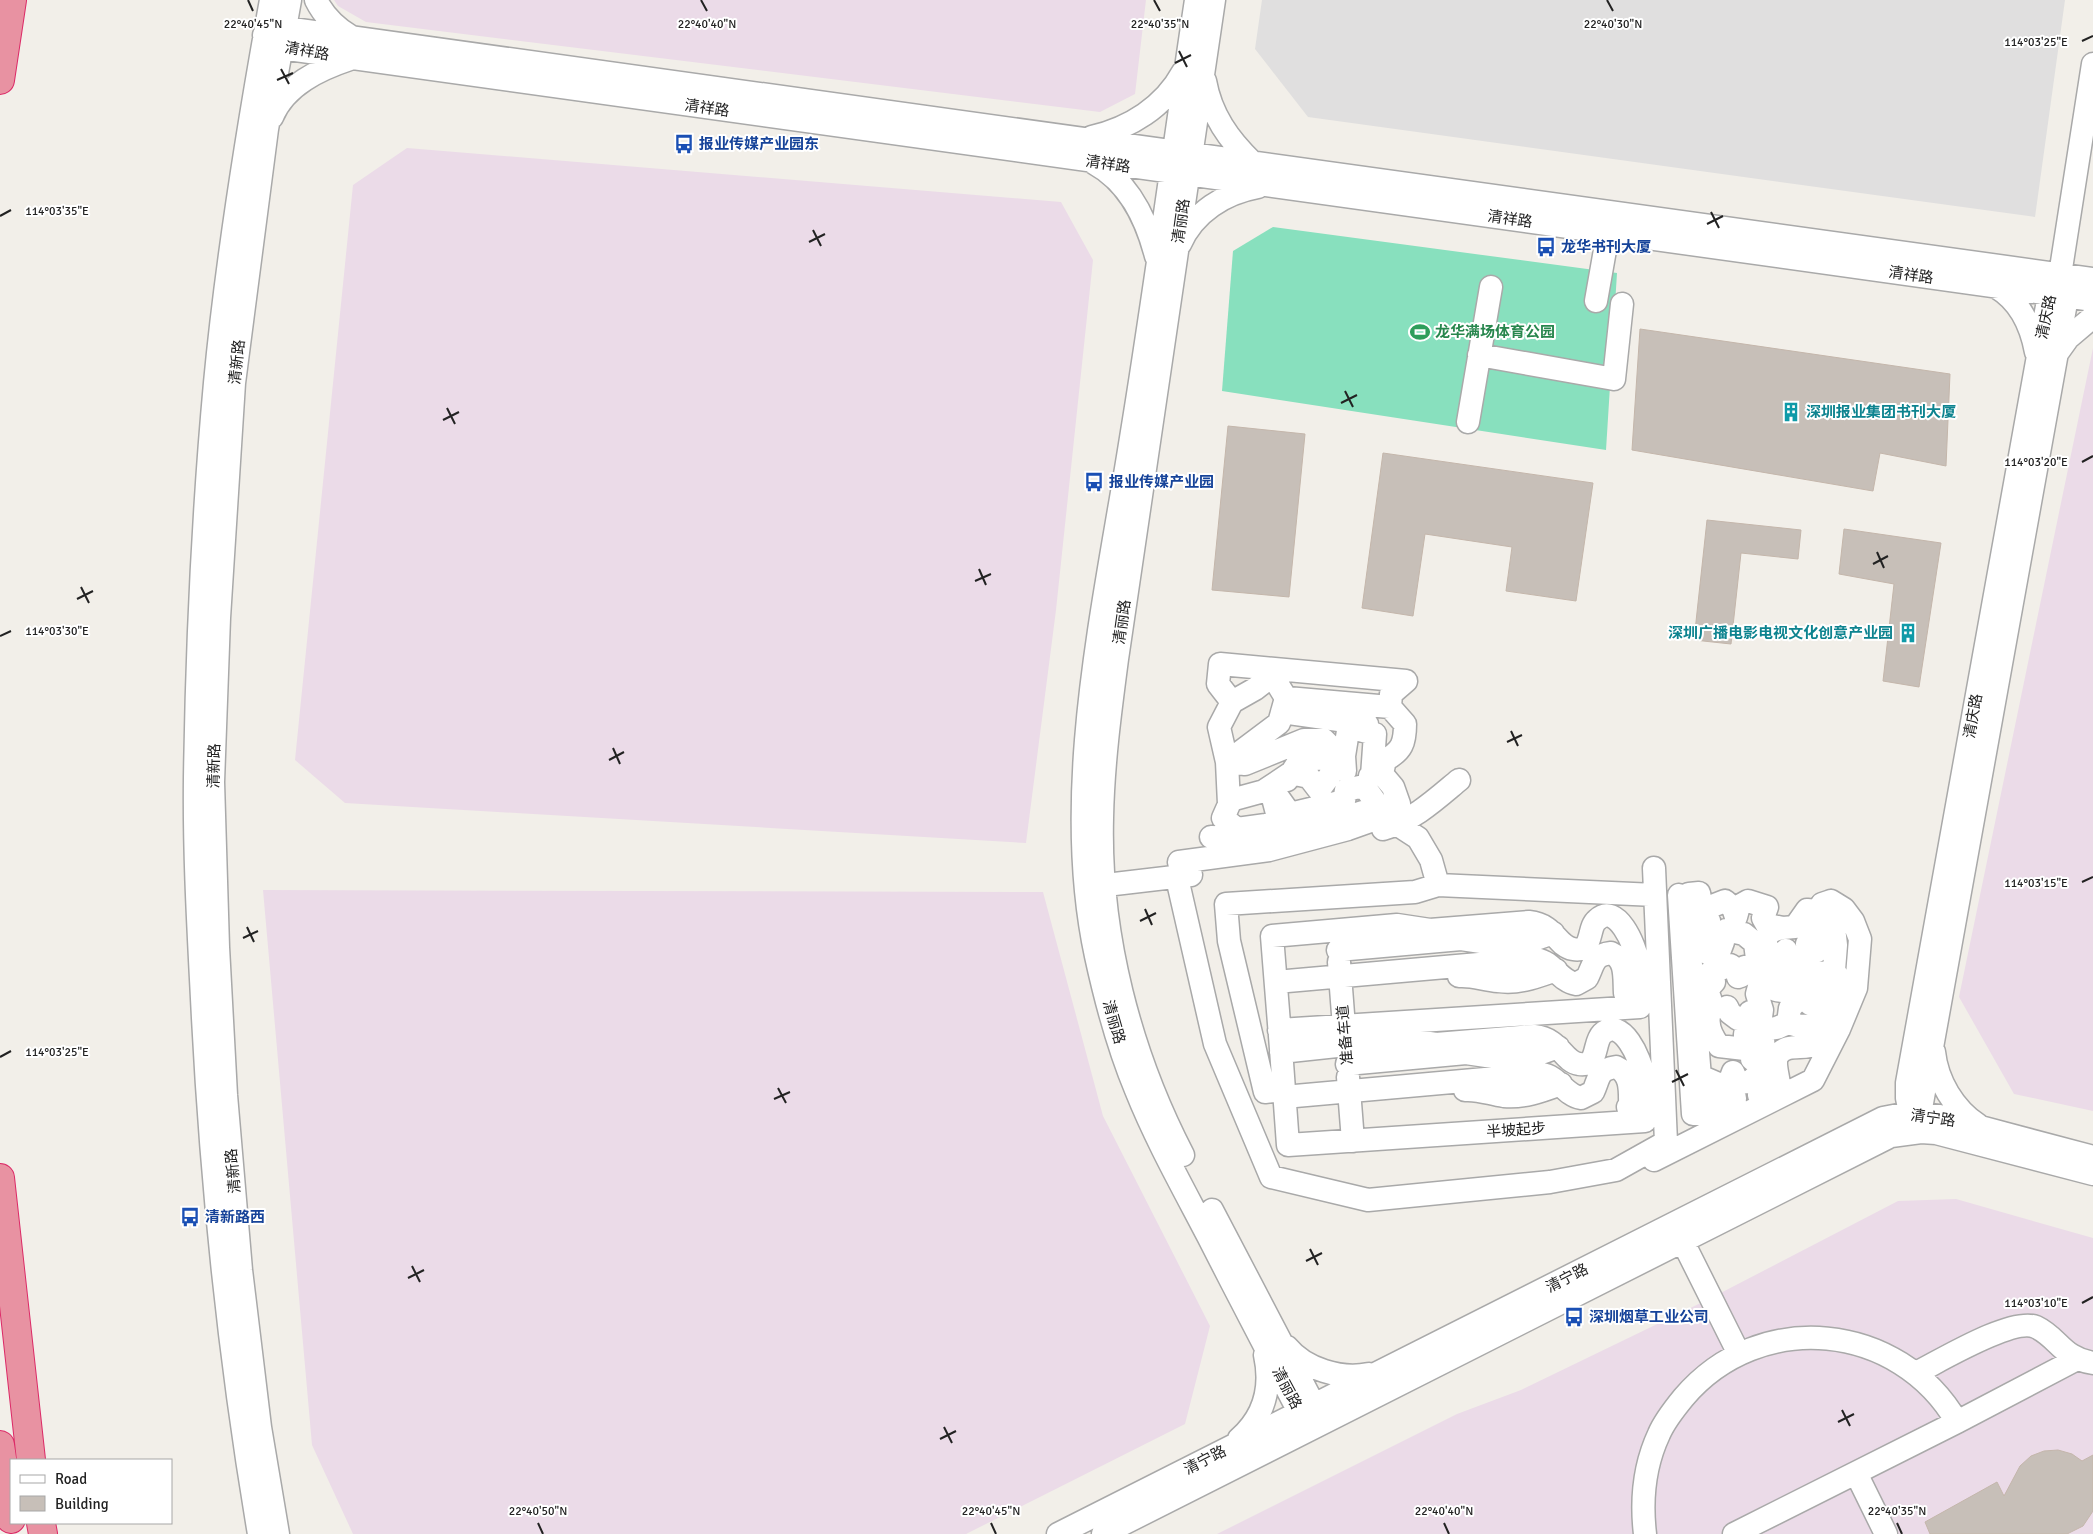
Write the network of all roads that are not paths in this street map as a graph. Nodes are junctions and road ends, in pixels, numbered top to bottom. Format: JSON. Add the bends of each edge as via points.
{"nodes":[{"id":1,"x":12,"y":0,"type":"edge"},
{"id":2,"x":271,"y":0,"type":"edge"},
{"id":3,"x":290,"y":0,"type":"edge"},
{"id":4,"x":316,"y":0,"type":"edge"},
{"id":5,"x":1196,"y":0,"type":"edge"},
{"id":6,"x":1214,"y":0,"type":"edge"},
{"id":7,"x":277,"y":37,"type":"junction"},
{"id":8,"x":352,"y":48,"type":"junction"},
{"id":9,"x":2093,"y":64,"type":"edge"},
{"id":10,"x":1195,"y":68,"type":"junction"},
{"id":11,"x":0,"y":80,"type":"edge"},
{"id":12,"x":267,"y":129,"type":"junction"},
{"id":13,"x":1086,"y":150,"type":"junction"},
{"id":14,"x":1181,"y":163,"type":"junction"},
{"id":15,"x":1253,"y":163,"type":"junction"},
{"id":16,"x":1266,"y":185,"type":"junction"},
{"id":17,"x":1608,"y":233,"type":"junction"},
{"id":18,"x":1167,"y":258,"type":"junction"},
{"id":19,"x":2060,"y":275,"type":"junction"},
{"id":20,"x":2093,"y":279,"type":"edge"},
{"id":21,"x":1491,"y":287,"type":"dead end"},
{"id":22,"x":1996,"y":287,"type":"junction"},
{"id":23,"x":2058,"y":296,"type":"junction"},
{"id":24,"x":2093,"y":300,"type":"edge"},
{"id":25,"x":1596,"y":301,"type":"dead end"},
{"id":26,"x":1622,"y":304,"type":"dead end"},
{"id":27,"x":2093,"y":318,"type":"edge"},
{"id":28,"x":1479,"y":355,"type":"junction"},
{"id":29,"x":2047,"y":356,"type":"junction"},
{"id":30,"x":1468,"y":422,"type":"dead end"},
{"id":31,"x":1232,"y":702,"type":"junction"},
{"id":32,"x":1284,"y":705,"type":"junction"},
{"id":33,"x":1390,"y":707,"type":"junction"},
{"id":34,"x":1347,"y":726,"type":"junction"},
{"id":35,"x":1405,"y":730,"type":"junction"},
{"id":36,"x":1328,"y":749,"type":"junction"},
{"id":37,"x":1238,"y":762,"type":"junction"},
{"id":38,"x":1291,"y":773,"type":"junction"},
{"id":39,"x":1377,"y":775,"type":"junction"},
{"id":40,"x":1459,"y":780,"type":"dead end"},
{"id":41,"x":1346,"y":785,"type":"junction"},
{"id":42,"x":1271,"y":794,"type":"junction"},
{"id":43,"x":1229,"y":804,"type":"junction"},
{"id":44,"x":1398,"y":825,"type":"junction"},
{"id":45,"x":1210,"y":848,"type":"junction"},
{"id":46,"x":1654,"y":868,"type":"dead end"},
{"id":47,"x":1178,"y":870,"type":"junction"},
{"id":48,"x":1438,"y":885,"type":"junction"},
{"id":49,"x":1095,"y":887,"type":"junction"},
{"id":50,"x":1655,"y":895,"type":"junction"},
{"id":51,"x":1679,"y":895,"type":"dead end"},
{"id":52,"x":1756,"y":906,"type":"junction"},
{"id":53,"x":1824,"y":906,"type":"junction"},
{"id":54,"x":1702,"y":910,"type":"junction"},
{"id":55,"x":1460,"y":933,"type":"junction"},
{"id":56,"x":1795,"y":933,"type":"junction"},
{"id":57,"x":1338,"y":940,"type":"junction"},
{"id":58,"x":1713,"y":963,"type":"junction"},
{"id":59,"x":1762,"y":964,"type":"junction"},
{"id":60,"x":1469,"y":970,"type":"junction"},
{"id":61,"x":1826,"y":972,"type":"junction"},
{"id":62,"x":1276,"y":979,"type":"junction"},
{"id":63,"x":1238,"y":980,"type":"junction"},
{"id":64,"x":1341,"y":981,"type":"junction"},
{"id":65,"x":1573,"y":1004,"type":"junction"},
{"id":66,"x":1718,"y":1012,"type":"junction"},
{"id":67,"x":1823,"y":1020,"type":"junction"},
{"id":68,"x":1774,"y":1026,"type":"junction"},
{"id":69,"x":1251,"y":1034,"type":"junction"},
{"id":70,"x":1280,"y":1038,"type":"junction"},
{"id":71,"x":1933,"y":1040,"type":"junction"},
{"id":72,"x":1346,"y":1045,"type":"junction"},
{"id":73,"x":1719,"y":1046,"type":"junction"},
{"id":74,"x":1466,"y":1047,"type":"junction"},
{"id":75,"x":1912,"y":1052,"type":"junction"},
{"id":76,"x":1474,"y":1084,"type":"junction"},
{"id":77,"x":1728,"y":1092,"type":"junction"},
{"id":78,"x":1284,"y":1093,"type":"junction"},
{"id":79,"x":1350,"y":1096,"type":"junction"},
{"id":80,"x":1579,"y":1118,"type":"junction"},
{"id":81,"x":1915,"y":1120,"type":"junction"},
{"id":82,"x":1984,"y":1128,"type":"junction"},
{"id":83,"x":1854,"y":1133,"type":"junction"},
{"id":84,"x":1353,"y":1141,"type":"junction"},
{"id":85,"x":2093,"y":1157,"type":"edge"},
{"id":86,"x":2093,"y":1174,"type":"edge"},
{"id":87,"x":0,"y":1178,"type":"edge"},
{"id":88,"x":1600,"y":1188,"type":"dead end"},
{"id":89,"x":1678,"y":1232,"type":"junction"},
{"id":90,"x":1270,"y":1339,"type":"junction"},
{"id":91,"x":1739,"y":1354,"type":"junction"},
{"id":92,"x":2085,"y":1361,"type":"edge"},
{"id":93,"x":1380,"y":1372,"type":"junction"},
{"id":94,"x":1916,"y":1373,"type":"junction"},
{"id":95,"x":1310,"y":1415,"type":"junction"},
{"id":96,"x":1958,"y":1422,"type":"junction"},
{"id":97,"x":0,"y":1445,"type":"edge"},
{"id":98,"x":1229,"y":1448,"type":"junction"},
{"id":99,"x":31,"y":1459,"type":"edge"},
{"id":100,"x":1856,"y":1473,"type":"junction"},
{"id":101,"x":10,"y":1508,"type":"edge"},
{"id":102,"x":259,"y":1534,"type":"edge"},
{"id":103,"x":278,"y":1534,"type":"edge"},
{"id":104,"x":1058,"y":1534,"type":"edge"},
{"id":105,"x":1103,"y":1534,"type":"edge"},
{"id":106,"x":1645,"y":1534,"type":"edge"},
{"id":107,"x":1734,"y":1534,"type":"edge"},
{"id":108,"x":1886,"y":1534,"type":"edge"}],
"edges":[{"from":1,"to":11,"type":"highway"},
{"from":2,"to":7,"type":"street","name":"清新路"},
{"from":3,"to":7,"type":"street","name":"清新路"},
{"from":4,"to":8,"type":"street"},
{"from":5,"to":10,"type":"street","name":"清丽路"},
{"from":6,"to":10,"type":"street","name":"清丽路"},
{"from":7,"to":8,"type":"street","name":"清祥路"},
{"from":7,"to":12,"type":"street","name":"清新路"},
{"from":7,"to":102,"type":"street","name":"清新路","via":[[249,118],[215,382],[200,617],[195,782],[207,1096],[240,1420]]},
{"from":8,"to":12,"type":"street","via":[[286,96]]},
{"from":8,"to":13,"type":"street","name":"清祥路"},
{"from":9,"to":19,"type":"street"},
{"from":10,"to":13,"type":"street","via":[[1145,115],[1107,134]]},
{"from":10,"to":14,"type":"street","name":"清丽路"},
{"from":10,"to":15,"type":"street","via":[[1224,130]]},
{"from":12,"to":103,"type":"street","name":"清新路","via":[[234,383],[219,618],[213,782],[226,1095],[241,1270],[260,1427]]},
{"from":13,"to":14,"type":"street","name":"清祥路"},
{"from":13,"to":18,"type":"street","via":[[1132,198],[1151,237]]},
{"from":14,"to":15,"type":"street","name":"清祥路"},
{"from":14,"to":16,"type":"street","name":"清祥路"},
{"from":14,"to":18,"type":"street","name":"清丽路"},
{"from":15,"to":19,"type":"street","name":"清祥路"},
{"from":16,"to":17,"type":"street","name":"清祥路"},
{"from":16,"to":18,"type":"street","via":[[1244,190],[1211,206],[1195,220]]},
{"from":17,"to":22,"type":"street","name":"清祥路"},
{"from":17,"to":25,"type":"street"},
{"from":18,"to":49,"type":"street","name":"清丽路","via":[[1134,423],[1096,655],[1085,747],[1082,828]]},
{"from":19,"to":20,"type":"street","name":"清祥路"},
{"from":19,"to":23,"type":"street","name":"清庆路"},
{"from":21,"to":28,"type":"street"},
{"from":22,"to":23,"type":"street","name":"清祥路"},
{"from":22,"to":29,"type":"street","via":[[2015,301]]},
{"from":23,"to":24,"type":"street","name":"清祥路"},
{"from":23,"to":29,"type":"street","name":"清庆路"},
{"from":26,"to":28,"type":"street","via":[[1614,379]]},
{"from":27,"to":29,"type":"street"},
{"from":28,"to":30,"type":"street"},
{"from":29,"to":71,"type":"street","name":"清庆路"},
{"from":29,"to":75,"type":"street","name":"清庆路"},
{"from":31,"to":32,"type":"street","via":[[1268,679],[1275,680]]},
{"from":31,"to":33,"type":"street","via":[[1218,684],[1220,664],[1406,681],[1391,694]]},
{"from":31,"to":37,"type":"street","via":[[1219,727]]},
{"from":32,"to":33,"type":"street"},
{"from":32,"to":34,"type":"street"},
{"from":32,"to":37,"type":"street","via":[[1279,723]]},
{"from":33,"to":35,"type":"street","via":[[1405,724]]},
{"from":34,"to":35,"type":"street"},
{"from":34,"to":36,"type":"street"},
{"from":34,"to":39,"type":"street","via":[[1375,734]]},
{"from":34,"to":41,"type":"street"},
{"from":35,"to":39,"type":"street","via":[[1398,753],[1385,760]]},
{"from":36,"to":37,"type":"street","via":[[1304,740]]},
{"from":36,"to":38,"type":"street","via":[[1299,761]]},
{"from":36,"to":38,"type":"street","via":[[1331,774],[1319,790],[1309,777]]},
{"from":37,"to":42,"type":"street"},
{"from":37,"to":43,"type":"street"},
{"from":37,"to":45,"type":"street","via":[[1217,769]]},
{"from":38,"to":42,"type":"street"},
{"from":39,"to":41,"type":"street"},
{"from":39,"to":45,"type":"street","via":[[1393,787],[1399,804],[1396,812],[1348,829],[1269,850]]},
{"from":40,"to":44,"type":"street","via":[[1428,806]]},
{"from":41,"to":42,"type":"street","via":[[1344,801],[1290,814]]},
{"from":41,"to":45,"type":"street","via":[[1364,786],[1379,807],[1308,829],[1246,838]]},
{"from":42,"to":43,"type":"street","via":[[1231,800]]},
{"from":42,"to":43,"type":"street","via":[[1279,821],[1266,825],[1237,829],[1223,818]]},
{"from":44,"to":47,"type":"street","via":[[1242,866]]},
{"from":44,"to":48,"type":"street","via":[[1418,838],[1431,860]]},
{"from":45,"to":47,"type":"street"},
{"from":46,"to":50,"type":"street"},
{"from":47,"to":49,"type":"street"},
{"from":47,"to":50,"type":"street","via":[[1215,1044],[1271,1177],[1368,1200],[1550,1182],[1616,1170],[1666,1142]]},
{"from":48,"to":50,"type":"street"},
{"from":48,"to":63,"type":"street","via":[[1415,892],[1226,904],[1229,941]]},
{"from":49,"to":90,"type":"street","name":"清丽路","via":[[1095,954],[1116,1034],[1136,1091],[1167,1156]]},
{"from":51,"to":77,"type":"street","via":[[1693,1114],[1734,1111]]},
{"from":52,"to":54,"type":"street","via":[[1739,906],[1736,917],[1733,908],[1725,901]]},
{"from":52,"to":56,"type":"street","via":[[1767,925]]},
{"from":52,"to":59,"type":"street","via":[[1754,920]]},
{"from":53,"to":56,"type":"street","via":[[1815,921],[1816,938]]},
{"from":53,"to":61,"type":"street","via":[[1836,945]]},
{"from":53,"to":88,"type":"street","via":[[1844,908],[1860,939],[1856,988],[1813,1080]]},
{"from":54,"to":58,"type":"street","via":[[1709,921],[1702,938],[1704,951]]},
{"from":54,"to":77,"type":"street","via":[[1699,893],[1689,894],[1686,902],[1700,1076],[1706,1100],[1713,1101]]},
{"from":55,"to":57,"type":"street","via":[[1398,945]]},
{"from":55,"to":57,"type":"street","via":[[1397,925]]},
{"from":55,"to":65,"type":"street","via":[[1539,923],[1565,946],[1580,949],[1590,941],[1598,919],[1604,916],[1617,919],[1638,960],[1640,1007]]},
{"from":56,"to":59,"type":"street","via":[[1773,930],[1765,940]]},
{"from":56,"to":59,"type":"street","via":[[1808,957],[1803,962],[1791,963],[1786,950],[1780,960]]},
{"from":56,"to":61,"type":"street","via":[[1817,950]]},
{"from":57,"to":62,"type":"street","via":[[1272,936]]},
{"from":57,"to":64,"type":"street","name":"准备车道"},
{"from":58,"to":59,"type":"street","via":[[1730,965],[1736,969],[1738,977],[1745,967]]},
{"from":58,"to":59,"type":"street","via":[[1722,933],[1726,930],[1744,934]]},
{"from":58,"to":66,"type":"street","via":[[1708,993],[1712,1006]]},
{"from":59,"to":61,"type":"street","via":[[1796,973],[1803,985],[1809,973]]},
{"from":59,"to":66,"type":"street","via":[[1757,994],[1761,1017],[1750,1012],[1738,1019],[1730,1013]]},
{"from":59,"to":68,"type":"street","via":[[1773,1012],[1777,1014]]},
{"from":60,"to":64,"type":"street"},
{"from":60,"to":64,"type":"street","via":[[1402,981]]},
{"from":60,"to":65,"type":"street","via":[[1543,960],[1570,983],[1576,984],[1587,978],[1598,956],[1611,953],[1616,956],[1624,970],[1625,993]]},
{"from":61,"to":67,"type":"street","via":[[1820,980],[1820,998],[1810,1004],[1821,1010]]},
{"from":62,"to":63,"type":"street"},
{"from":62,"to":64,"type":"street"},
{"from":62,"to":70,"type":"street"},
{"from":63,"to":69,"type":"street"},
{"from":64,"to":72,"type":"street","name":"准备车道"},
{"from":65,"to":72,"type":"street","via":[[1447,1013],[1398,1023]]},
{"from":66,"to":73,"type":"street","via":[[1713,1038]]},
{"from":67,"to":68,"type":"street","via":[[1796,1026]]},
{"from":67,"to":77,"type":"street","via":[[1821,1036],[1816,1044],[1810,1048],[1792,1047],[1778,1055],[1779,1086],[1771,1093]]},
{"from":68,"to":73,"type":"street","via":[[1747,1031],[1745,1049]]},
{"from":68,"to":77,"type":"street","via":[[1763,1038],[1762,1056],[1752,1057],[1766,1070],[1765,1083],[1755,1077],[1742,1083],[1737,1081],[1733,1072]]},
{"from":69,"to":70,"type":"street"},
{"from":69,"to":78,"type":"street","via":[[1265,1092]]},
{"from":70,"to":72,"type":"street"},
{"from":70,"to":78,"type":"street"},
{"from":71,"to":81,"type":"street","name":"清庆路"},
{"from":71,"to":82,"type":"street","via":[[1935,1061],[1947,1091],[1967,1117]]},
{"from":72,"to":74,"type":"street","via":[[1402,1039]]},
{"from":72,"to":74,"type":"street","via":[[1404,1059]]},
{"from":72,"to":79,"type":"street","name":"准备车道"},
{"from":73,"to":77,"type":"street","via":[[1715,1063]]},
{"from":74,"to":80,"type":"street","via":[[1544,1037],[1578,1064],[1591,1060],[1603,1033],[1610,1030],[1623,1033],[1643,1075],[1645,1121]]},
{"from":75,"to":81,"type":"street","name":"清庆路","via":[[1907,1084]]},
{"from":75,"to":83,"type":"street","via":[[1904,1075],[1885,1105]]},
{"from":76,"to":79,"type":"street"},
{"from":76,"to":79,"type":"street","via":[[1407,1095]]},
{"from":76,"to":80,"type":"street","via":[[1549,1075],[1575,1097],[1588,1096],[1593,1092],[1603,1071],[1616,1067],[1626,1075],[1630,1107]]},
{"from":78,"to":79,"type":"street"},
{"from":78,"to":84,"type":"street","name":"半坡起步","via":[[1288,1145]]},
{"from":79,"to":84,"type":"street","name":"准备车道"},
{"from":80,"to":84,"type":"street","name":"半坡起步","via":[[1452,1127],[1404,1138]]},
{"from":81,"to":82,"type":"street","name":"清宁路","via":[[1939,1116]]},
{"from":81,"to":83,"type":"street","name":"清宁路","via":[[1883,1118]]},
{"from":81,"to":86,"type":"street","name":"清宁路","via":[[1948,1136]]},
{"from":81,"to":89,"type":"street","name":"清宁路","via":[[1890,1136]]},
{"from":82,"to":85,"type":"street","name":"清宁路"},
{"from":83,"to":89,"type":"street","name":"清宁路"},
{"from":87,"to":99,"type":"highway"},
{"from":89,"to":91,"type":"street"},
{"from":89,"to":93,"type":"street","name":"清宁路"},
{"from":89,"to":95,"type":"street","name":"清宁路"},
{"from":90,"to":93,"type":"street","via":[[1322,1370],[1358,1377]]},
{"from":90,"to":95,"type":"street","name":"清丽路"},
{"from":90,"to":98,"type":"street","via":[[1267,1392],[1259,1414],[1249,1431]]},
{"from":91,"to":94,"type":"street","via":[[1772,1342],[1826,1338],[1873,1349]]},
{"from":91,"to":106,"type":"street","via":[[1696,1384],[1672,1411],[1659,1433],[1644,1483]]},
{"from":92,"to":94,"type":"street","via":[[2067,1354],[2035,1327],[2020,1326],[2003,1329]]},
{"from":92,"to":96,"type":"street"},
{"from":93,"to":95,"type":"street","name":"清宁路"},
{"from":94,"to":96,"type":"street","via":[[1948,1405]]},
{"from":95,"to":98,"type":"street","name":"清宁路"},
{"from":95,"to":105,"type":"street","name":"清宁路"},
{"from":96,"to":100,"type":"street"},
{"from":97,"to":101,"type":"highway"},
{"from":98,"to":104,"type":"street","name":"清宁路"},
{"from":100,"to":107,"type":"street"},
{"from":100,"to":108,"type":"street"}]}
